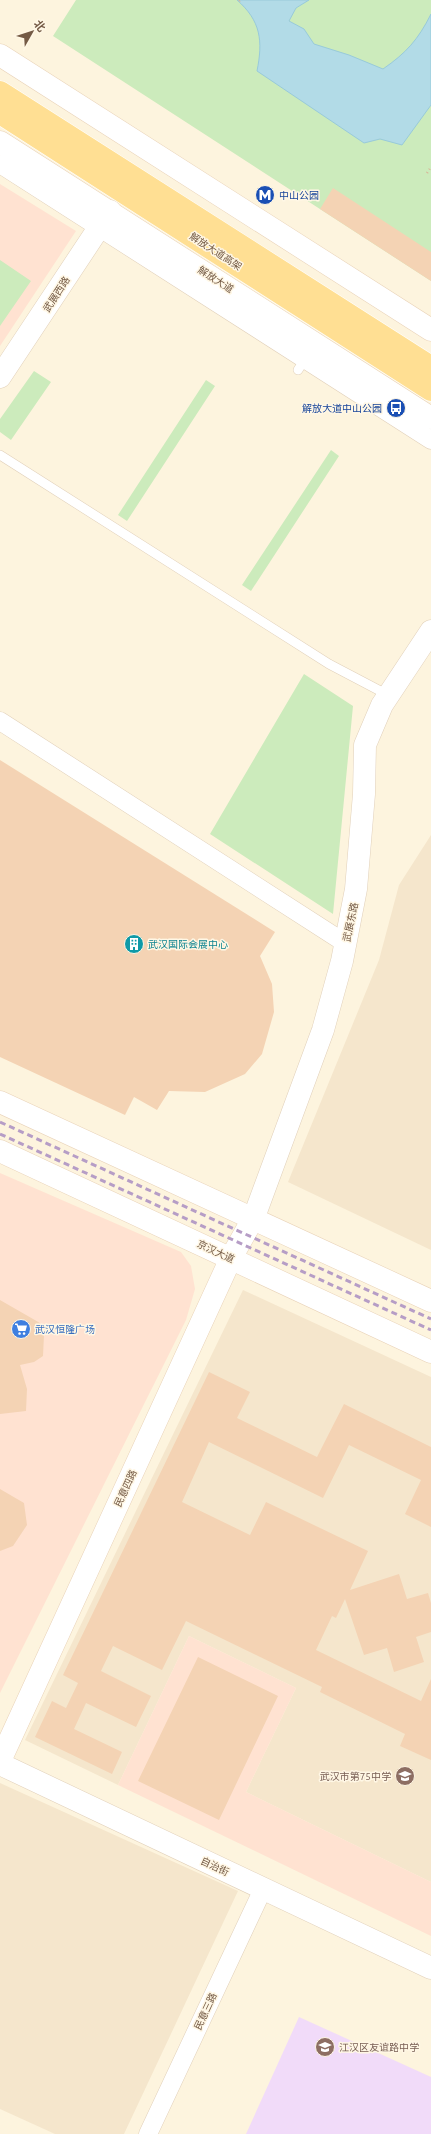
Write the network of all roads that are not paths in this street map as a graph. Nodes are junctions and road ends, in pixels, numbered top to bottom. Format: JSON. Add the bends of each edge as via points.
{"nodes":[{"id":1,"x":0,"y":55,"type":"edge"},
{"id":2,"x":0,"y":92,"type":"edge"},
{"id":3,"x":0,"y":113,"type":"edge"},
{"id":4,"x":0,"y":142,"type":"edge"},
{"id":5,"x":0,"y":164,"type":"edge"},
{"id":6,"x":105,"y":219,"type":"junction"},
{"id":7,"x":431,"y":330,"type":"edge"},
{"id":8,"x":431,"y":367,"type":"edge"},
{"id":9,"x":0,"y":378,"type":"edge"},
{"id":10,"x":431,"y":390,"type":"edge"},
{"id":11,"x":431,"y":418,"type":"edge"},
{"id":12,"x":431,"y":440,"type":"edge"},
{"id":13,"x":0,"y":455,"type":"edge"},
{"id":14,"x":431,"y":631,"type":"edge"},
{"id":15,"x":389,"y":695,"type":"junction"},
{"id":16,"x":0,"y":721,"type":"edge"},
{"id":17,"x":345,"y":943,"type":"junction"},
{"id":18,"x":0,"y":1102,"type":"edge"},
{"id":19,"x":0,"y":1151,"type":"edge"},
{"id":20,"x":254,"y":1218,"type":"junction"},
{"id":21,"x":231,"y":1258,"type":"junction"},
{"id":22,"x":431,"y":1301,"type":"edge"},
{"id":23,"x":431,"y":1352,"type":"edge"},
{"id":24,"x":0,"y":1760,"type":"edge"},
{"id":25,"x":0,"y":1764,"type":"edge"},
{"id":26,"x":263,"y":1888,"type":"junction"},
{"id":27,"x":431,"y":1968,"type":"edge"},
{"id":28,"x":148,"y":2134,"type":"edge"}],
"edges":[{"from":1,"to":7,"type":"main road"},
{"from":2,"to":8,"type":"main road","name":"解放大道高架"},
{"from":3,"to":10,"type":"main road","name":"解放大道高架"},
{"from":4,"to":6,"type":"main road","name":"解放大道"},
{"from":5,"to":6,"type":"street"},
{"from":6,"to":9,"type":"main road","name":"武展西路"},
{"from":6,"to":11,"type":"main road","name":"解放大道"},
{"from":6,"to":12,"type":"street","via":[[302,364]]},
{"from":13,"to":15,"type":"lane","via":[[329,664]]},
{"from":14,"to":15,"type":"main road","name":"武展东路"},
{"from":15,"to":17,"type":"main road","name":"武展东路","via":[[365,745],[364,794],[356,889]]},
{"from":16,"to":17,"type":"street"},
{"from":17,"to":20,"type":"main road","name":"武展东路","via":[[323,1030]]},
{"from":18,"to":20,"type":"main road"},
{"from":19,"to":21,"type":"main road","name":"京汉大道"},
{"from":20,"to":21,"type":"main road","name":"民意四路"},
{"from":20,"to":22,"type":"main road"},
{"from":21,"to":23,"type":"main road","name":"京汉大道"},
{"from":21,"to":24,"type":"main road","name":"民意四路"},
{"from":25,"to":26,"type":"main road","name":"自治街"},
{"from":26,"to":27,"type":"main road","name":"自治街"},
{"from":26,"to":28,"type":"street","name":"民意三路"}]}
